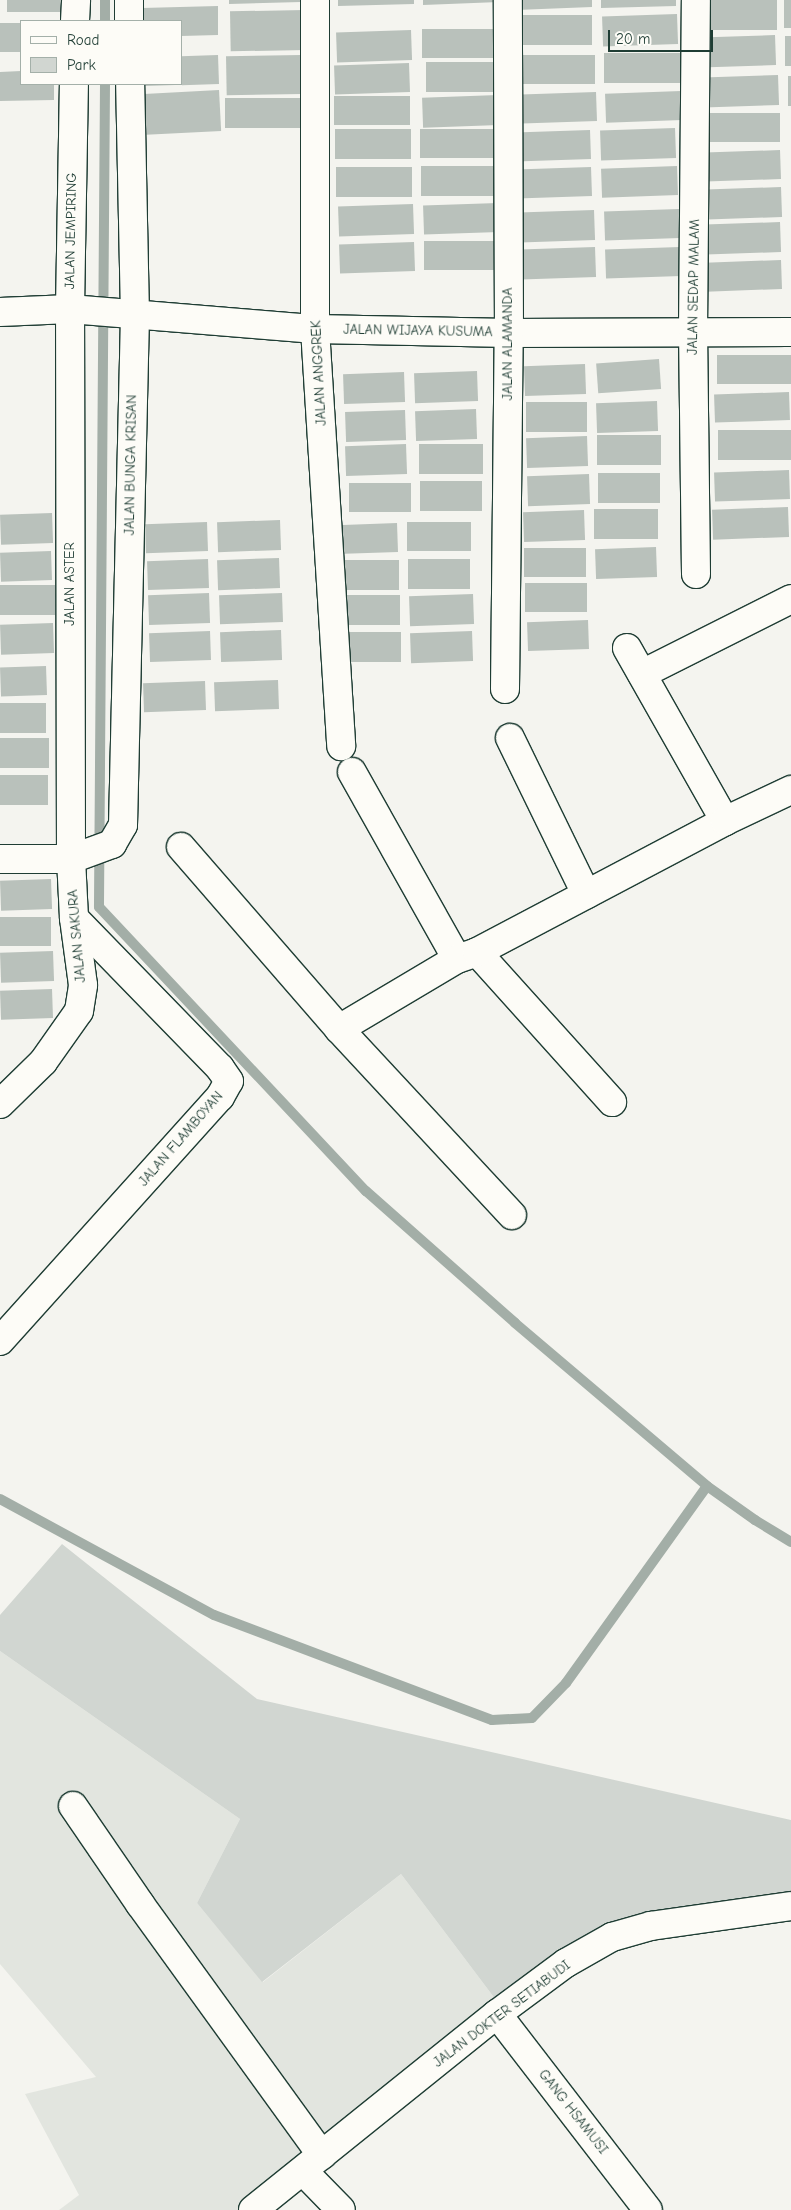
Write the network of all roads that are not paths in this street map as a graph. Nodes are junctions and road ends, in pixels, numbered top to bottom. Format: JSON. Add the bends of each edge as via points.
{"nodes":[{"id":1,"x":76,"y":0,"type":"edge"},
{"id":2,"x":129,"y":0,"type":"edge"},
{"id":3,"x":315,"y":0,"type":"edge"},
{"id":4,"x":508,"y":0,"type":"edge"},
{"id":5,"x":696,"y":0,"type":"edge"},
{"id":6,"x":75,"y":20,"type":"edge"},
{"id":7,"x":129,"y":20,"type":"edge"},
{"id":8,"x":74,"y":85,"type":"edge"},
{"id":9,"x":130,"y":85,"type":"edge"},
{"id":10,"x":70,"y":309,"type":"junction"},
{"id":11,"x":0,"y":312,"type":"edge"},
{"id":12,"x":135,"y":316,"type":"junction"},
{"id":13,"x":315,"y":329,"type":"junction"},
{"id":14,"x":693,"y":331,"type":"junction"},
{"id":15,"x":791,"y":332,"type":"edge"},
{"id":16,"x":508,"y":333,"type":"junction"},
{"id":17,"x":696,"y":574,"type":"dead end"},
{"id":18,"x":791,"y":599,"type":"edge"},
{"id":19,"x":626,"y":648,"type":"dead end"},
{"id":20,"x":642,"y":674,"type":"junction"},
{"id":21,"x":505,"y":689,"type":"dead end"},
{"id":22,"x":510,"y":738,"type":"dead end"},
{"id":23,"x":341,"y":746,"type":"dead end"},
{"id":24,"x":352,"y":772,"type":"dead end"},
{"id":25,"x":791,"y":790,"type":"edge"},
{"id":26,"x":725,"y":821,"type":"junction"},
{"id":27,"x":181,"y":846,"type":"dead end"},
{"id":28,"x":0,"y":859,"type":"edge"},
{"id":29,"x":71,"y":859,"type":"junction"},
{"id":30,"x":586,"y":894,"type":"junction"},
{"id":31,"x":74,"y":918,"type":"junction"},
{"id":32,"x":467,"y":955,"type":"junction"},
{"id":33,"x":338,"y":1029,"type":"junction"},
{"id":34,"x":612,"y":1102,"type":"dead end"},
{"id":35,"x":0,"y":1104,"type":"edge"},
{"id":36,"x":512,"y":1215,"type":"dead end"},
{"id":37,"x":0,"y":1341,"type":"edge"},
{"id":38,"x":73,"y":1806,"type":"dead end"},
{"id":39,"x":788,"y":1910,"type":"edge"},
{"id":40,"x":497,"y":2014,"type":"junction"},
{"id":41,"x":312,"y":2163,"type":"junction"},
{"id":42,"x":253,"y":2210,"type":"edge"},
{"id":43,"x":341,"y":2210,"type":"edge"},
{"id":44,"x":648,"y":2210,"type":"edge"}],
"edges":[{"from":1,"to":6,"type":"street"},
{"from":2,"to":7,"type":"street"},
{"from":3,"to":13,"type":"street","name":"JALAN ANGGREK"},
{"from":4,"to":16,"type":"street","name":"JALAN ALAMANDA"},
{"from":5,"to":14,"type":"street","name":"JALAN SEDAP MALAM"},
{"from":8,"to":10,"type":"street","name":"JALAN JEMPIRING"},
{"from":9,"to":12,"type":"street","name":"JALAN BUNGA KRISAN"},
{"from":10,"to":11,"type":"street","name":"JALAN JEMPIRING"},
{"from":10,"to":12,"type":"street","name":"JALAN WIJAYA KUSUMA"},
{"from":10,"to":29,"type":"street","name":"JALAN ASTER"},
{"from":12,"to":13,"type":"street","name":"JALAN WIJAYA KUSUMA"},
{"from":12,"to":29,"type":"street","name":"JALAN BUNGA KRISAN","via":[[123,824],[112,844]]},
{"from":13,"to":16,"type":"street","name":"JALAN WIJAYA KUSUMA"},
{"from":13,"to":23,"type":"street","name":"JALAN ANGGREK"},
{"from":14,"to":15,"type":"street","name":"JALAN WIJAYA KUSUMA"},
{"from":14,"to":16,"type":"street","name":"JALAN WIJAYA KUSUMA"},
{"from":14,"to":17,"type":"street","name":"JALAN SEDAP MALAM"},
{"from":16,"to":21,"type":"street","name":"JALAN ALAMANDA"},
{"from":18,"to":20,"type":"street"},
{"from":19,"to":20,"type":"street"},
{"from":20,"to":26,"type":"street"},
{"from":22,"to":30,"type":"street"},
{"from":24,"to":32,"type":"street"},
{"from":25,"to":26,"type":"street"},
{"from":26,"to":30,"type":"street"},
{"from":27,"to":33,"type":"street"},
{"from":28,"to":29,"type":"street"},
{"from":29,"to":31,"type":"street","name":"JALAN SAKURA"},
{"from":30,"to":32,"type":"street"},
{"from":31,"to":35,"type":"street","name":"JALAN SAKURA","via":[[83,985],[78,1010],[43,1062]]},
{"from":31,"to":37,"type":"street","name":"JALAN FLAMBOYAN","via":[[229,1081],[220,1097]]},
{"from":32,"to":33,"type":"street"},
{"from":32,"to":34,"type":"street"},
{"from":33,"to":36,"type":"street"},
{"from":38,"to":41,"type":"street"},
{"from":39,"to":40,"type":"street","name":"JALAN DOKTER SETIABUDI","via":[[652,1926],[612,1937],[566,1963]]},
{"from":40,"to":41,"type":"street","name":"JALAN DOKTER SETIABUDI"},
{"from":40,"to":44,"type":"street","name":"GANG HSAMUSI"},
{"from":41,"to":42,"type":"street","name":"JALAN DOKTER SETIABUDI"},
{"from":41,"to":43,"type":"street"}]}
